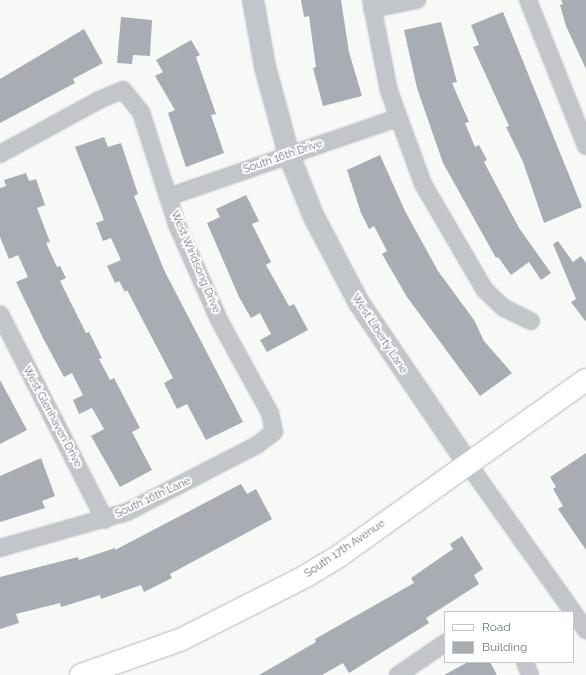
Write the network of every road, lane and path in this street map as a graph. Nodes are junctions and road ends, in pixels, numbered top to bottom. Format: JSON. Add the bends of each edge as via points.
{"nodes":[{"id":1,"x":253,"y":0,"type":"edge"},
{"id":2,"x":417,"y":0,"type":"edge"},
{"id":3,"x":528,"y":0,"type":"edge"},
{"id":4,"x":371,"y":4,"type":"edge"},
{"id":5,"x":398,"y":118,"type":"junction"},
{"id":6,"x":586,"y":146,"type":"edge"},
{"id":7,"x":0,"y":154,"type":"edge"},
{"id":8,"x":288,"y":155,"type":"junction"},
{"id":9,"x":168,"y":197,"type":"junction"},
{"id":10,"x":0,"y":314,"type":"edge"},
{"id":11,"x":531,"y":321,"type":"dead end"},
{"id":12,"x":586,"y":380,"type":"edge"},
{"id":13,"x":274,"y":432,"type":"joint"},
{"id":14,"x":468,"y":464,"type":"junction"},
{"id":15,"x":105,"y":520,"type":"junction"},
{"id":16,"x":0,"y":548,"type":"edge"},
{"id":17,"x":572,"y":611,"type":"edge"},
{"id":18,"x":574,"y":613,"type":"edge"},
{"id":19,"x":586,"y":630,"type":"edge"},
{"id":20,"x":444,"y":644,"type":"edge"},
{"id":21,"x":525,"y":663,"type":"edge"},
{"id":22,"x":81,"y":675,"type":"edge"},
{"id":23,"x":398,"y":675,"type":"edge"},
{"id":24,"x":530,"y":675,"type":"edge"}],
"edges":[{"from":1,"to":8,"type":"street","name":"West Liberty Lane","via":[[265,67]]},
{"from":2,"to":4,"type":"street"},
{"from":3,"to":6,"type":"street"},
{"from":4,"to":5,"type":"street"},
{"from":5,"to":8,"type":"street","name":"South 16th Drive"},
{"from":5,"to":11,"type":"street","via":[[423,184],[484,289],[504,308]]},
{"from":7,"to":9,"type":"street","name":"West Windsong Drive","via":[[99,100],[123,90],[141,112]]},
{"from":8,"to":9,"type":"street","name":"South 16th Drive"},
{"from":8,"to":14,"type":"street","name":"West Liberty Lane","via":[[313,215],[358,303]]},
{"from":9,"to":13,"type":"street","name":"West Windsong Drive","via":[[196,273],[270,413]]},
{"from":10,"to":15,"type":"street","name":"West Glenhaven Drive"},
{"from":12,"to":14,"type":"main road","name":"South 17th Avenue"},
{"from":13,"to":15,"type":"street","name":"South 16th Lane","via":[[258,445],[157,498]]},
{"from":14,"to":17,"type":"street","name":"West Liberty Lane"},
{"from":14,"to":22,"type":"main road","name":"South 17th Avenue","via":[[339,556],[270,597],[180,640]]},
{"from":15,"to":16,"type":"street","name":"South 16th Lane"},
{"from":18,"to":19,"type":"street","name":"West Liberty Lane"},
{"from":20,"to":23,"type":"street"},
{"from":21,"to":24,"type":"street"}]}
